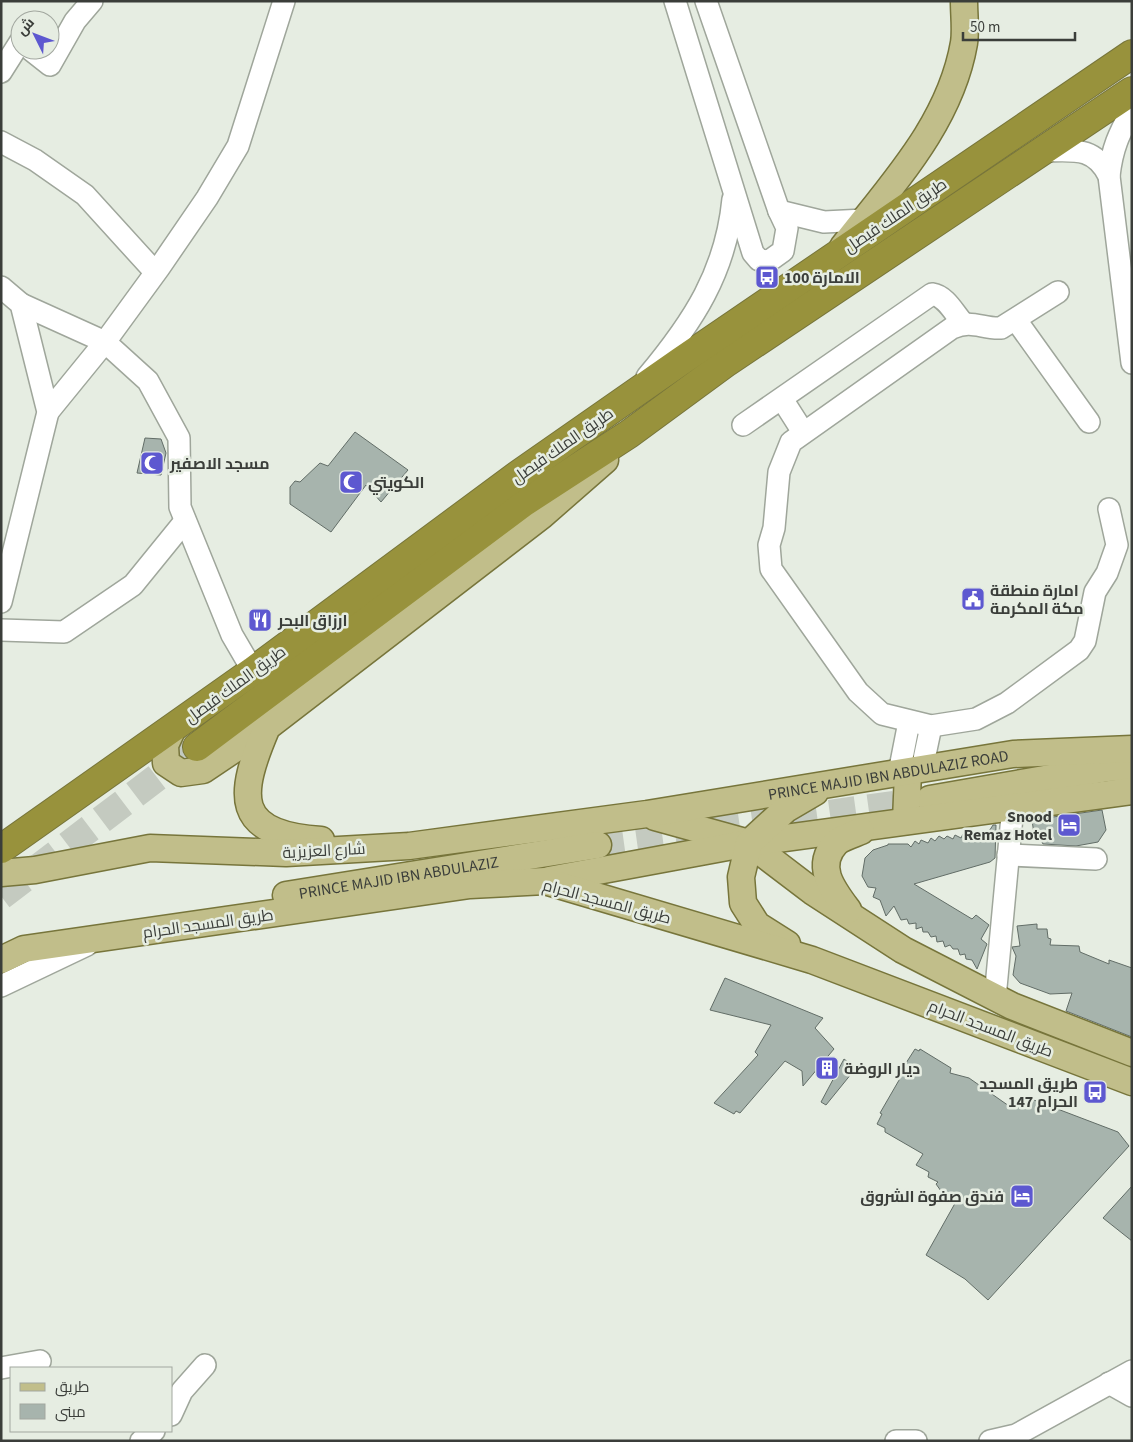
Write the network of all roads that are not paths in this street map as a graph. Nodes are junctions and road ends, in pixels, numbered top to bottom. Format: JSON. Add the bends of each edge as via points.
{"nodes":[{"id":1,"x":92,"y":1,"type":"edge"},
{"id":2,"x":284,"y":1,"type":"edge"},
{"id":3,"x":675,"y":1,"type":"edge"},
{"id":4,"x":706,"y":1,"type":"edge"},
{"id":5,"x":964,"y":1,"type":"edge"},
{"id":6,"x":60,"y":47,"type":"edge"},
{"id":7,"x":1132,"y":54,"type":"edge"},
{"id":8,"x":10,"y":58,"type":"edge"},
{"id":9,"x":44,"y":60,"type":"edge"},
{"id":10,"x":53,"y":60,"type":"edge"},
{"id":11,"x":1,"y":72,"type":"edge"},
{"id":12,"x":1132,"y":91,"type":"edge"},
{"id":13,"x":1132,"y":104,"type":"edge"},
{"id":14,"x":1132,"y":110,"type":"edge"},
{"id":15,"x":1094,"y":116,"type":"junction"},
{"id":16,"x":1,"y":142,"type":"edge"},
{"id":17,"x":1042,"y":151,"type":"junction"},
{"id":18,"x":1109,"y":176,"type":"junction"},
{"id":19,"x":734,"y":189,"type":"junction"},
{"id":20,"x":779,"y":211,"type":"junction"},
{"id":21,"x":864,"y":220,"type":"junction"},
{"id":22,"x":837,"y":255,"type":"junction"},
{"id":23,"x":155,"y":272,"type":"junction"},
{"id":24,"x":1,"y":287,"type":"edge"},
{"id":25,"x":1058,"y":292,"type":"dead end"},
{"id":26,"x":21,"y":304,"type":"junction"},
{"id":27,"x":1016,"y":320,"type":"junction"},
{"id":28,"x":963,"y":323,"type":"junction"},
{"id":29,"x":105,"y":342,"type":"junction"},
{"id":30,"x":1132,"y":363,"type":"edge"},
{"id":31,"x":632,"y":395,"type":"junction"},
{"id":32,"x":782,"y":398,"type":"junction"},
{"id":33,"x":661,"y":411,"type":"junction"},
{"id":34,"x":48,"y":412,"type":"junction"},
{"id":35,"x":1089,"y":422,"type":"dead end"},
{"id":36,"x":743,"y":425,"type":"dead end"},
{"id":37,"x":804,"y":432,"type":"junction"},
{"id":38,"x":1109,"y":509,"type":"dead end"},
{"id":39,"x":185,"y":521,"type":"junction"},
{"id":40,"x":9,"y":535,"type":"edge"},
{"id":41,"x":1,"y":602,"type":"edge"},
{"id":42,"x":1,"y":630,"type":"edge"},
{"id":43,"x":253,"y":671,"type":"junction"},
{"id":44,"x":909,"y":722,"type":"junction"},
{"id":45,"x":931,"y":726,"type":"junction"},
{"id":46,"x":267,"y":727,"type":"junction"},
{"id":47,"x":173,"y":728,"type":"junction"},
{"id":48,"x":198,"y":747,"type":"tunnel mouth"},
{"id":49,"x":1132,"y":749,"type":"edge"},
{"id":50,"x":1132,"y":767,"type":"edge"},
{"id":51,"x":910,"y":771,"type":"junction"},
{"id":52,"x":826,"y":785,"type":"junction"},
{"id":53,"x":1132,"y":791,"type":"edge"},
{"id":54,"x":930,"y":799,"type":"tunnel mouth"},
{"id":55,"x":1013,"y":806,"type":"junction"},
{"id":56,"x":647,"y":814,"type":"junction"},
{"id":57,"x":906,"y":821,"type":"junction"},
{"id":58,"x":871,"y":826,"type":"junction"},
{"id":59,"x":749,"y":843,"type":"junction"},
{"id":60,"x":598,"y":845,"type":"tunnel mouth"},
{"id":61,"x":409,"y":846,"type":"junction"},
{"id":62,"x":1,"y":849,"type":"edge"},
{"id":63,"x":1008,"y":855,"type":"junction"},
{"id":64,"x":1096,"y":858,"type":"dead end"},
{"id":65,"x":1,"y":873,"type":"edge"},
{"id":66,"x":545,"y":881,"type":"junction"},
{"id":67,"x":854,"y":918,"type":"junction"},
{"id":68,"x":101,"y":938,"type":"junction"},
{"id":69,"x":12,"y":955,"type":"edge"},
{"id":70,"x":812,"y":960,"type":"junction"},
{"id":71,"x":1,"y":986,"type":"edge"},
{"id":72,"x":995,"y":998,"type":"junction"},
{"id":73,"x":1132,"y":1053,"type":"edge"},
{"id":74,"x":1132,"y":1082,"type":"edge"},
{"id":75,"x":40,"y":1361,"type":"dead end"},
{"id":76,"x":205,"y":1364,"type":"dead end"},
{"id":77,"x":1,"y":1368,"type":"edge"},
{"id":78,"x":1132,"y":1371,"type":"edge"},
{"id":79,"x":1109,"y":1383,"type":"junction"},
{"id":80,"x":1132,"y":1396,"type":"edge"},
{"id":81,"x":172,"y":1413,"type":"edge"},
{"id":82,"x":153,"y":1432,"type":"edge"},
{"id":83,"x":141,"y":1441,"type":"edge"},
{"id":84,"x":896,"y":1441,"type":"edge"},
{"id":85,"x":916,"y":1441,"type":"edge"},
{"id":86,"x":990,"y":1441,"type":"edge"}],
"edges":[{"from":1,"to":6,"type":"street","via":[[75,21]]},
{"from":2,"to":23,"type":"street","via":[[238,146],[207,198]]},
{"from":3,"to":19,"type":"street"},
{"from":4,"to":20,"type":"street"},
{"from":5,"to":21,"type":"main road","via":[[964,42],[947,99],[924,142]]},
{"from":7,"to":22,"type":"highway","name":"طريق الملك فيصل"},
{"from":8,"to":11,"type":"street"},
{"from":9,"to":10,"type":"street","via":[[50,65]]},
{"from":12,"to":15,"type":"highway","name":"طريق الملك فيصل"},
{"from":13,"to":15,"type":"main road"},
{"from":14,"to":18,"type":"street","via":[[1116,138]]},
{"from":15,"to":17,"type":"highway","name":"طريق الملك فيصل"},
{"from":16,"to":23,"type":"street","via":[[36,160],[85,195]]},
{"from":17,"to":18,"type":"street","via":[[1084,151],[1104,166]]},
{"from":17,"to":33,"type":"highway","name":"طريق الملك فيصل","via":[[727,362]]},
{"from":18,"to":30,"type":"street"},
{"from":19,"to":20,"type":"street","via":[[752,253],[760,260],[769,262],[783,251],[787,228]]},
{"from":19,"to":31,"type":"street","via":[[730,228],[719,266],[701,304],[678,340]]},
{"from":20,"to":21,"type":"street","via":[[824,222]]},
{"from":21,"to":22,"type":"main road"},
{"from":22,"to":31,"type":"highway","name":"طريق الملك فيصل"},
{"from":23,"to":29,"type":"street"},
{"from":24,"to":26,"type":"street"},
{"from":25,"to":27,"type":"street"},
{"from":26,"to":29,"type":"street"},
{"from":26,"to":34,"type":"street"},
{"from":27,"to":28,"type":"street","via":[[992,329],[976,323]]},
{"from":27,"to":35,"type":"street"},
{"from":28,"to":32,"type":"street","via":[[944,299],[932,294]]},
{"from":28,"to":37,"type":"street"},
{"from":29,"to":34,"type":"street"},
{"from":29,"to":39,"type":"street","via":[[148,381],[179,438],[180,507]]},
{"from":31,"to":43,"type":"highway","name":"طريق الملك فيصل","via":[[518,474]]},
{"from":32,"to":36,"type":"street"},
{"from":32,"to":37,"type":"street"},
{"from":33,"to":46,"type":"main road","via":[[541,516]]},
{"from":33,"to":48,"type":"highway","name":"طريق الملك فيصل","via":[[523,503]]},
{"from":34,"to":40,"type":"street"},
{"from":37,"to":44,"type":"street","via":[[791,442],[779,472],[774,528],[769,545],[771,569],[858,692],[882,714]]},
{"from":38,"to":45,"type":"street","via":[[1117,545],[1107,573],[1095,592],[1087,633],[1079,650],[993,711],[962,723]]},
{"from":39,"to":42,"type":"street","via":[[133,585],[64,632]]},
{"from":39,"to":43,"type":"street","via":[[232,635]]},
{"from":40,"to":41,"type":"street"},
{"from":43,"to":47,"type":"highway","name":"طريق الملك فيصل"},
{"from":44,"to":45,"type":"street"},
{"from":44,"to":51,"type":"street"},
{"from":45,"to":51,"type":"street"},
{"from":46,"to":47,"type":"main road","via":[[203,770],[181,773],[166,763],[166,746]]},
{"from":46,"to":61,"type":"main road","via":[[251,765],[246,796],[252,815],[271,830],[303,838]]},
{"from":47,"to":62,"type":"highway","name":"طريق الملك فيصل"},
{"from":49,"to":51,"type":"main road","name":"PRINCE MAJID IBN ABDULAZIZ ROAD","via":[[1013,754]]},
{"from":50,"to":54,"type":"main road","via":[[1108,768]]},
{"from":51,"to":52,"type":"main road","name":"PRINCE MAJID IBN ABDULAZIZ ROAD"},
{"from":51,"to":57,"type":"main road"},
{"from":52,"to":56,"type":"main road","name":"PRINCE MAJID IBN ABDULAZIZ ROAD"},
{"from":52,"to":59,"type":"main road","via":[[786,809]]},
{"from":53,"to":55,"type":"main road"},
{"from":55,"to":57,"type":"main road"},
{"from":55,"to":63,"type":"street"},
{"from":56,"to":59,"type":"main road","name":"طريق المسجد الحرام"},
{"from":56,"to":61,"type":"main road","name":"شارع العزيزية"},
{"from":57,"to":58,"type":"main road"},
{"from":58,"to":59,"type":"main road"},
{"from":58,"to":67,"type":"main road","via":[[836,843],[825,864],[830,887]]},
{"from":59,"to":66,"type":"main road"},
{"from":59,"to":67,"type":"main road","name":"طريق المسجد الحرام"},
{"from":59,"to":70,"type":"main road","via":[[741,877],[743,903],[757,925]]},
{"from":60,"to":69,"type":"main road","name":"PRINCE MAJID IBN ABDULAZIZ","via":[[323,888]]},
{"from":61,"to":65,"type":"main road","name":"شارع العزيزية","via":[[286,852],[150,848],[35,870]]},
{"from":63,"to":64,"type":"street"},
{"from":63,"to":72,"type":"street"},
{"from":66,"to":68,"type":"main road","name":"طريق المسجد الحرام","via":[[470,885]]},
{"from":66,"to":70,"type":"main road","name":"طريق المسجد الحرام"},
{"from":67,"to":72,"type":"main road","name":"طريق المسجد الحرام","via":[[903,950]]},
{"from":68,"to":69,"type":"main road","name":"طريق المسجد الحرام"},
{"from":68,"to":71,"type":"street"},
{"from":70,"to":74,"type":"main road","name":"طريق المسجد الحرام"},
{"from":72,"to":73,"type":"main road","name":"طريق المسجد الحرام"},
{"from":75,"to":77,"type":"street"},
{"from":76,"to":81,"type":"street","via":[[182,1391]]},
{"from":78,"to":79,"type":"street"},
{"from":79,"to":80,"type":"street"},
{"from":79,"to":86,"type":"street","via":[[1016,1435]]},
{"from":82,"to":83,"type":"street"},
{"from":84,"to":85,"type":"street"}]}
